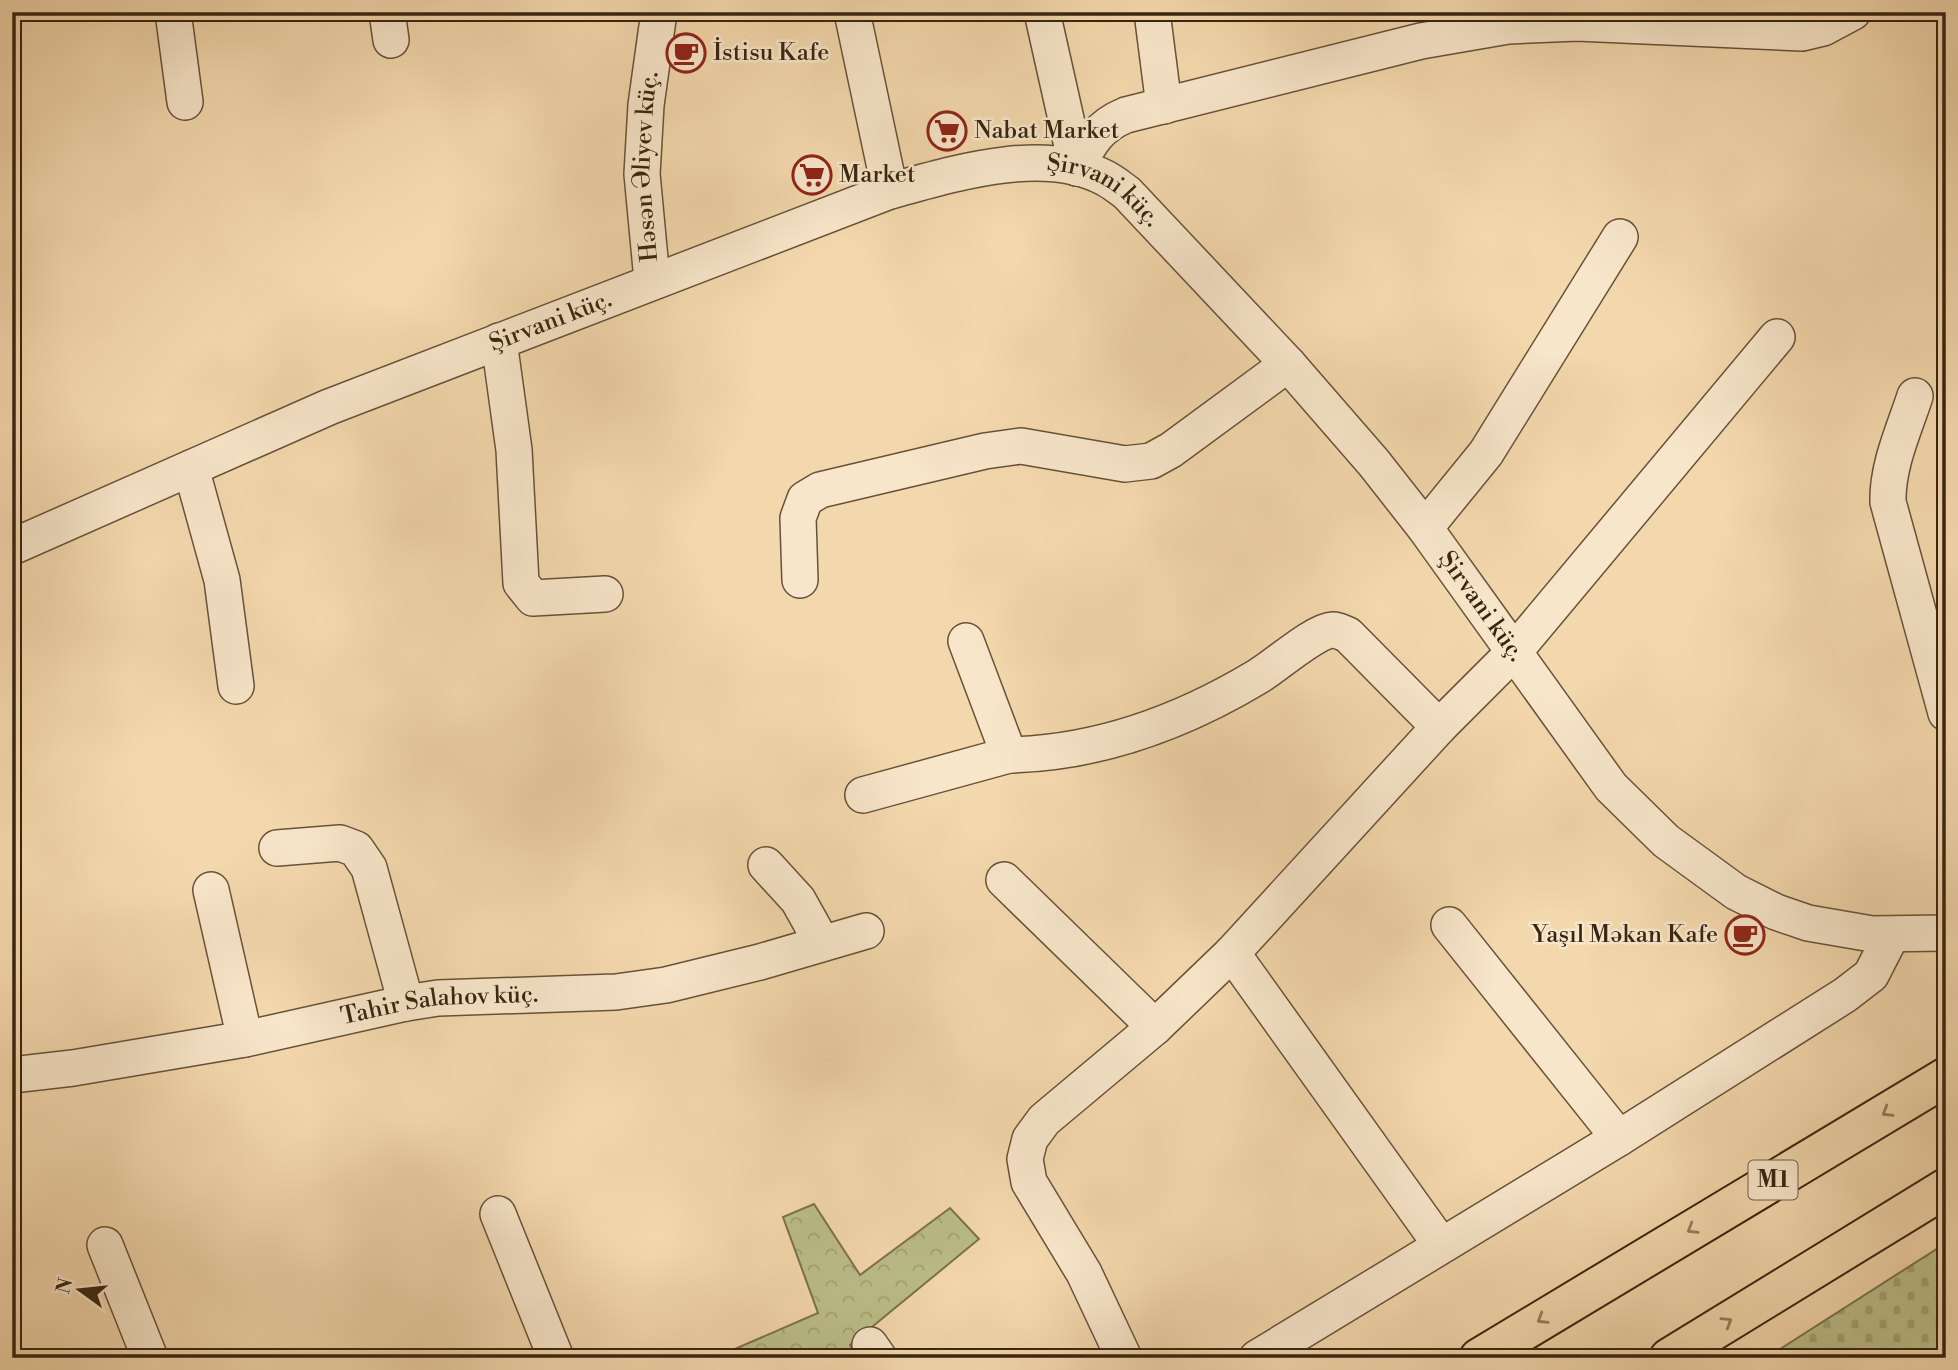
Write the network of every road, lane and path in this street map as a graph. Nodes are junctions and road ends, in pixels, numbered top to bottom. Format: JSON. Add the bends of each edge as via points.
{"nodes":[{"id":1,"x":173,"y":12,"type":"edge"},
{"id":2,"x":659,"y":12,"type":"edge"},
{"id":3,"x":852,"y":12,"type":"edge"},
{"id":4,"x":1042,"y":12,"type":"edge"},
{"id":5,"x":1152,"y":12,"type":"edge"},
{"id":6,"x":1853,"y":12,"type":"edge"},
{"id":7,"x":1691,"y":20,"type":"edge"},
{"id":8,"x":186,"y":102,"type":"dead end"},
{"id":9,"x":1164,"y":106,"type":"junction"},
{"id":10,"x":1077,"y":168,"type":"junction"},
{"id":11,"x":890,"y":191,"type":"junction"},
{"id":12,"x":1620,"y":237,"type":"dead end"},
{"id":13,"x":652,"y":281,"type":"junction"},
{"id":14,"x":1777,"y":337,"type":"dead end"},
{"id":15,"x":499,"y":341,"type":"junction"},
{"id":16,"x":1288,"y":365,"type":"junction"},
{"id":17,"x":1915,"y":396,"type":"dead end"},
{"id":18,"x":191,"y":468,"type":"junction"},
{"id":19,"x":1425,"y":528,"type":"junction"},
{"id":20,"x":12,"y":547,"type":"edge"},
{"id":21,"x":800,"y":580,"type":"dead end"},
{"id":22,"x":605,"y":594,"type":"dead end"},
{"id":23,"x":966,"y":641,"type":"dead end"},
{"id":24,"x":1513,"y":653,"type":"junction"},
{"id":25,"x":236,"y":686,"type":"dead end"},
{"id":26,"x":1946,"y":713,"type":"edge"},
{"id":27,"x":1438,"y":727,"type":"junction"},
{"id":28,"x":1009,"y":755,"type":"junction"},
{"id":29,"x":863,"y":795,"type":"dead end"},
{"id":30,"x":277,"y":848,"type":"dead end"},
{"id":31,"x":766,"y":865,"type":"dead end"},
{"id":32,"x":1004,"y":880,"type":"dead end"},
{"id":33,"x":211,"y":890,"type":"dead end"},
{"id":34,"x":1449,"y":925,"type":"dead end"},
{"id":35,"x":866,"y":931,"type":"dead end"},
{"id":36,"x":1946,"y":933,"type":"edge"},
{"id":37,"x":1891,"y":936,"type":"junction"},
{"id":38,"x":822,"y":943,"type":"junction"},
{"id":39,"x":1232,"y":953,"type":"junction"},
{"id":40,"x":405,"y":1003,"type":"junction"},
{"id":41,"x":1155,"y":1027,"type":"junction"},
{"id":42,"x":245,"y":1039,"type":"junction"},
{"id":43,"x":12,"y":1075,"type":"edge"},
{"id":44,"x":1946,"y":1077,"type":"edge"},
{"id":45,"x":1619,"y":1138,"type":"junction"},
{"id":46,"x":1946,"y":1188,"type":"edge"},
{"id":47,"x":498,"y":1214,"type":"dead end"},
{"id":48,"x":104,"y":1245,"type":"dead end"},
{"id":49,"x":1441,"y":1245,"type":"junction"},
{"id":50,"x":150,"y":1358,"type":"edge"},
{"id":51,"x":556,"y":1358,"type":"edge"},
{"id":52,"x":1124,"y":1358,"type":"edge"},
{"id":53,"x":1257,"y":1358,"type":"edge"},
{"id":54,"x":1479,"y":1358,"type":"edge"},
{"id":55,"x":1669,"y":1358,"type":"edge"}],
"edges":[{"from":1,"to":8,"type":"street"},
{"from":2,"to":13,"type":"street","name":"Həsən Əliyev küç.","via":[[642,174]]},
{"from":3,"to":11,"type":"street"},
{"from":4,"to":10,"type":"street"},
{"from":5,"to":9,"type":"street"},
{"from":6,"to":7,"type":"street","via":[[1802,33],[1758,32]]},
{"from":7,"to":9,"type":"street","via":[[1508,26],[1421,41]]},
{"from":9,"to":10,"type":"street","via":[[1110,121]]},
{"from":10,"to":11,"type":"street","name":"Şirvani küç.","via":[[1029,164],[966,170]]},
{"from":10,"to":16,"type":"street","name":"Şirvani küç.","via":[[1105,178],[1127,193]]},
{"from":11,"to":13,"type":"street","name":"Şirvani küç."},
{"from":12,"to":19,"type":"street","via":[[1486,453]]},
{"from":13,"to":15,"type":"street","name":"Şirvani küç."},
{"from":14,"to":24,"type":"street"},
{"from":15,"to":18,"type":"street","name":"Şirvani küç.","via":[[328,407]]},
{"from":15,"to":22,"type":"street","via":[[514,450],[521,583],[533,598]]},
{"from":16,"to":19,"type":"street","name":"Şirvani küç."},
{"from":16,"to":21,"type":"street","via":[[1151,461],[1125,464],[1021,446],[820,490],[805,499],[798,518]]},
{"from":17,"to":26,"type":"street","via":[[1891,469],[1888,502]]},
{"from":18,"to":20,"type":"street","name":"Şirvani küç."},
{"from":18,"to":25,"type":"street","via":[[222,580]]},
{"from":19,"to":24,"type":"street","name":"Şirvani küç."},
{"from":23,"to":28,"type":"street"},
{"from":24,"to":27,"type":"street"},
{"from":24,"to":37,"type":"street","name":"Şirvani küç.","via":[[1611,787],[1676,848],[1736,892],[1776,912],[1839,930]]},
{"from":27,"to":28,"type":"street","via":[[1348,635],[1336,629],[1320,633],[1223,697],[1157,726],[1090,746]]},
{"from":27,"to":39,"type":"street"},
{"from":28,"to":29,"type":"street"},
{"from":30,"to":40,"type":"street","via":[[340,843],[356,849],[369,868]]},
{"from":31,"to":38,"type":"street","via":[[798,900]]},
{"from":32,"to":41,"type":"street"},
{"from":33,"to":42,"type":"street"},
{"from":34,"to":45,"type":"street"},
{"from":35,"to":38,"type":"street","name":"Tahir Salahov küç."},
{"from":36,"to":37,"type":"street","name":"Şirvani küç."},
{"from":37,"to":45,"type":"street","via":[[1871,975],[1845,995]]},
{"from":38,"to":40,"type":"street","name":"Tahir Salahov küç.","via":[[666,985],[616,992]]},
{"from":39,"to":41,"type":"street"},
{"from":39,"to":49,"type":"street"},
{"from":40,"to":42,"type":"street","name":"Tahir Salahov küç."},
{"from":41,"to":52,"type":"street","via":[[1044,1119],[1030,1139],[1025,1159],[1029,1182],[1084,1272]]},
{"from":42,"to":43,"type":"street","name":"Tahir Salahov küç."},
{"from":44,"to":54,"type":"highway","number":"M1","one_way":true},
{"from":45,"to":49,"type":"street"},
{"from":55,"to":46,"type":"highway","one_way":true},
{"from":47,"to":51,"type":"street"},
{"from":48,"to":50,"type":"street"},
{"from":49,"to":53,"type":"street"}]}
